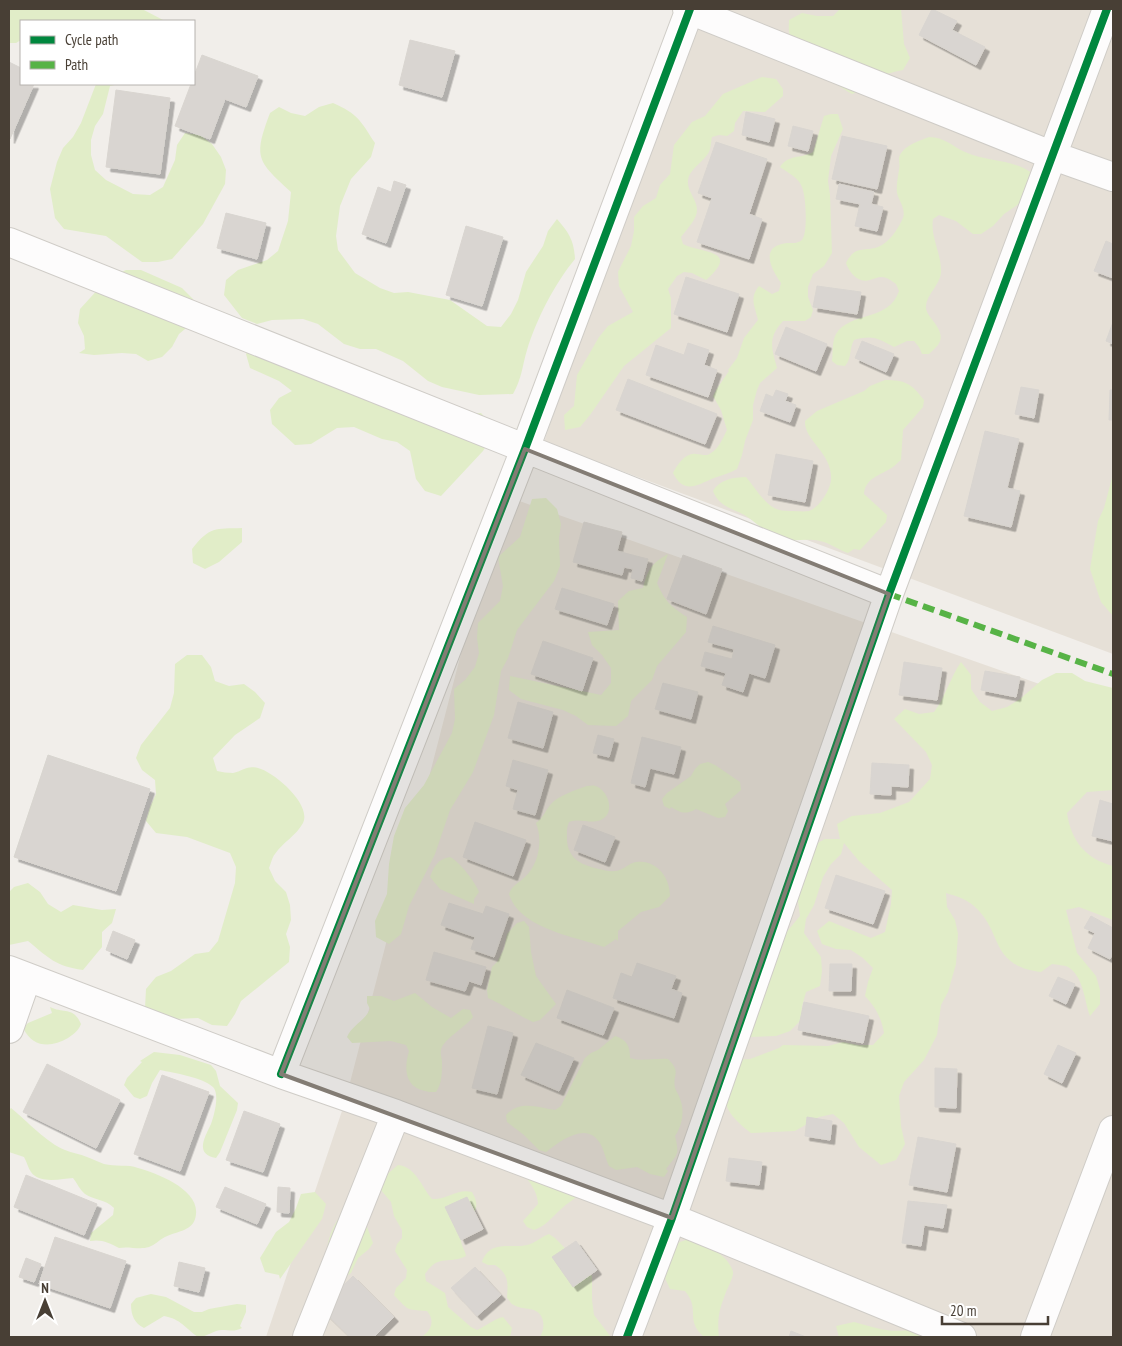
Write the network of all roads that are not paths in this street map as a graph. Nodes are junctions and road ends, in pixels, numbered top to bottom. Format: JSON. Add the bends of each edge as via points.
{"nodes":[{"id":1,"x":689,"y":9,"type":"edge"},
{"id":2,"x":1107,"y":9,"type":"edge"},
{"id":3,"x":1051,"y":155,"type":"junction"},
{"id":4,"x":1113,"y":177,"type":"edge"},
{"id":5,"x":9,"y":242,"type":"edge"},
{"id":6,"x":525,"y":449,"type":"junction"},
{"id":7,"x":889,"y":594,"type":"junction"},
{"id":8,"x":18,"y":974,"type":"edge"},
{"id":9,"x":9,"y":1029,"type":"edge"},
{"id":10,"x":281,"y":1074,"type":"junction"},
{"id":11,"x":396,"y":1114,"type":"junction"},
{"id":12,"x":1113,"y":1130,"type":"edge"},
{"id":13,"x":672,"y":1218,"type":"junction"},
{"id":14,"x":307,"y":1337,"type":"edge"},
{"id":15,"x":627,"y":1337,"type":"edge"},
{"id":16,"x":962,"y":1337,"type":"edge"},
{"id":17,"x":1035,"y":1337,"type":"edge"}],
"edges":[{"from":1,"to":3,"type":"street"},
{"from":1,"to":6,"type":"street"},
{"from":2,"to":3,"type":"street"},
{"from":3,"to":4,"type":"street"},
{"from":3,"to":7,"type":"street"},
{"from":5,"to":6,"type":"street"},
{"from":6,"to":7,"type":"street"},
{"from":6,"to":10,"type":"street"},
{"from":7,"to":13,"type":"street"},
{"from":8,"to":9,"type":"street"},
{"from":8,"to":10,"type":"street"},
{"from":10,"to":11,"type":"street"},
{"from":11,"to":13,"type":"street"},
{"from":11,"to":14,"type":"street"},
{"from":12,"to":17,"type":"street"},
{"from":13,"to":15,"type":"street"},
{"from":13,"to":16,"type":"street"}]}
